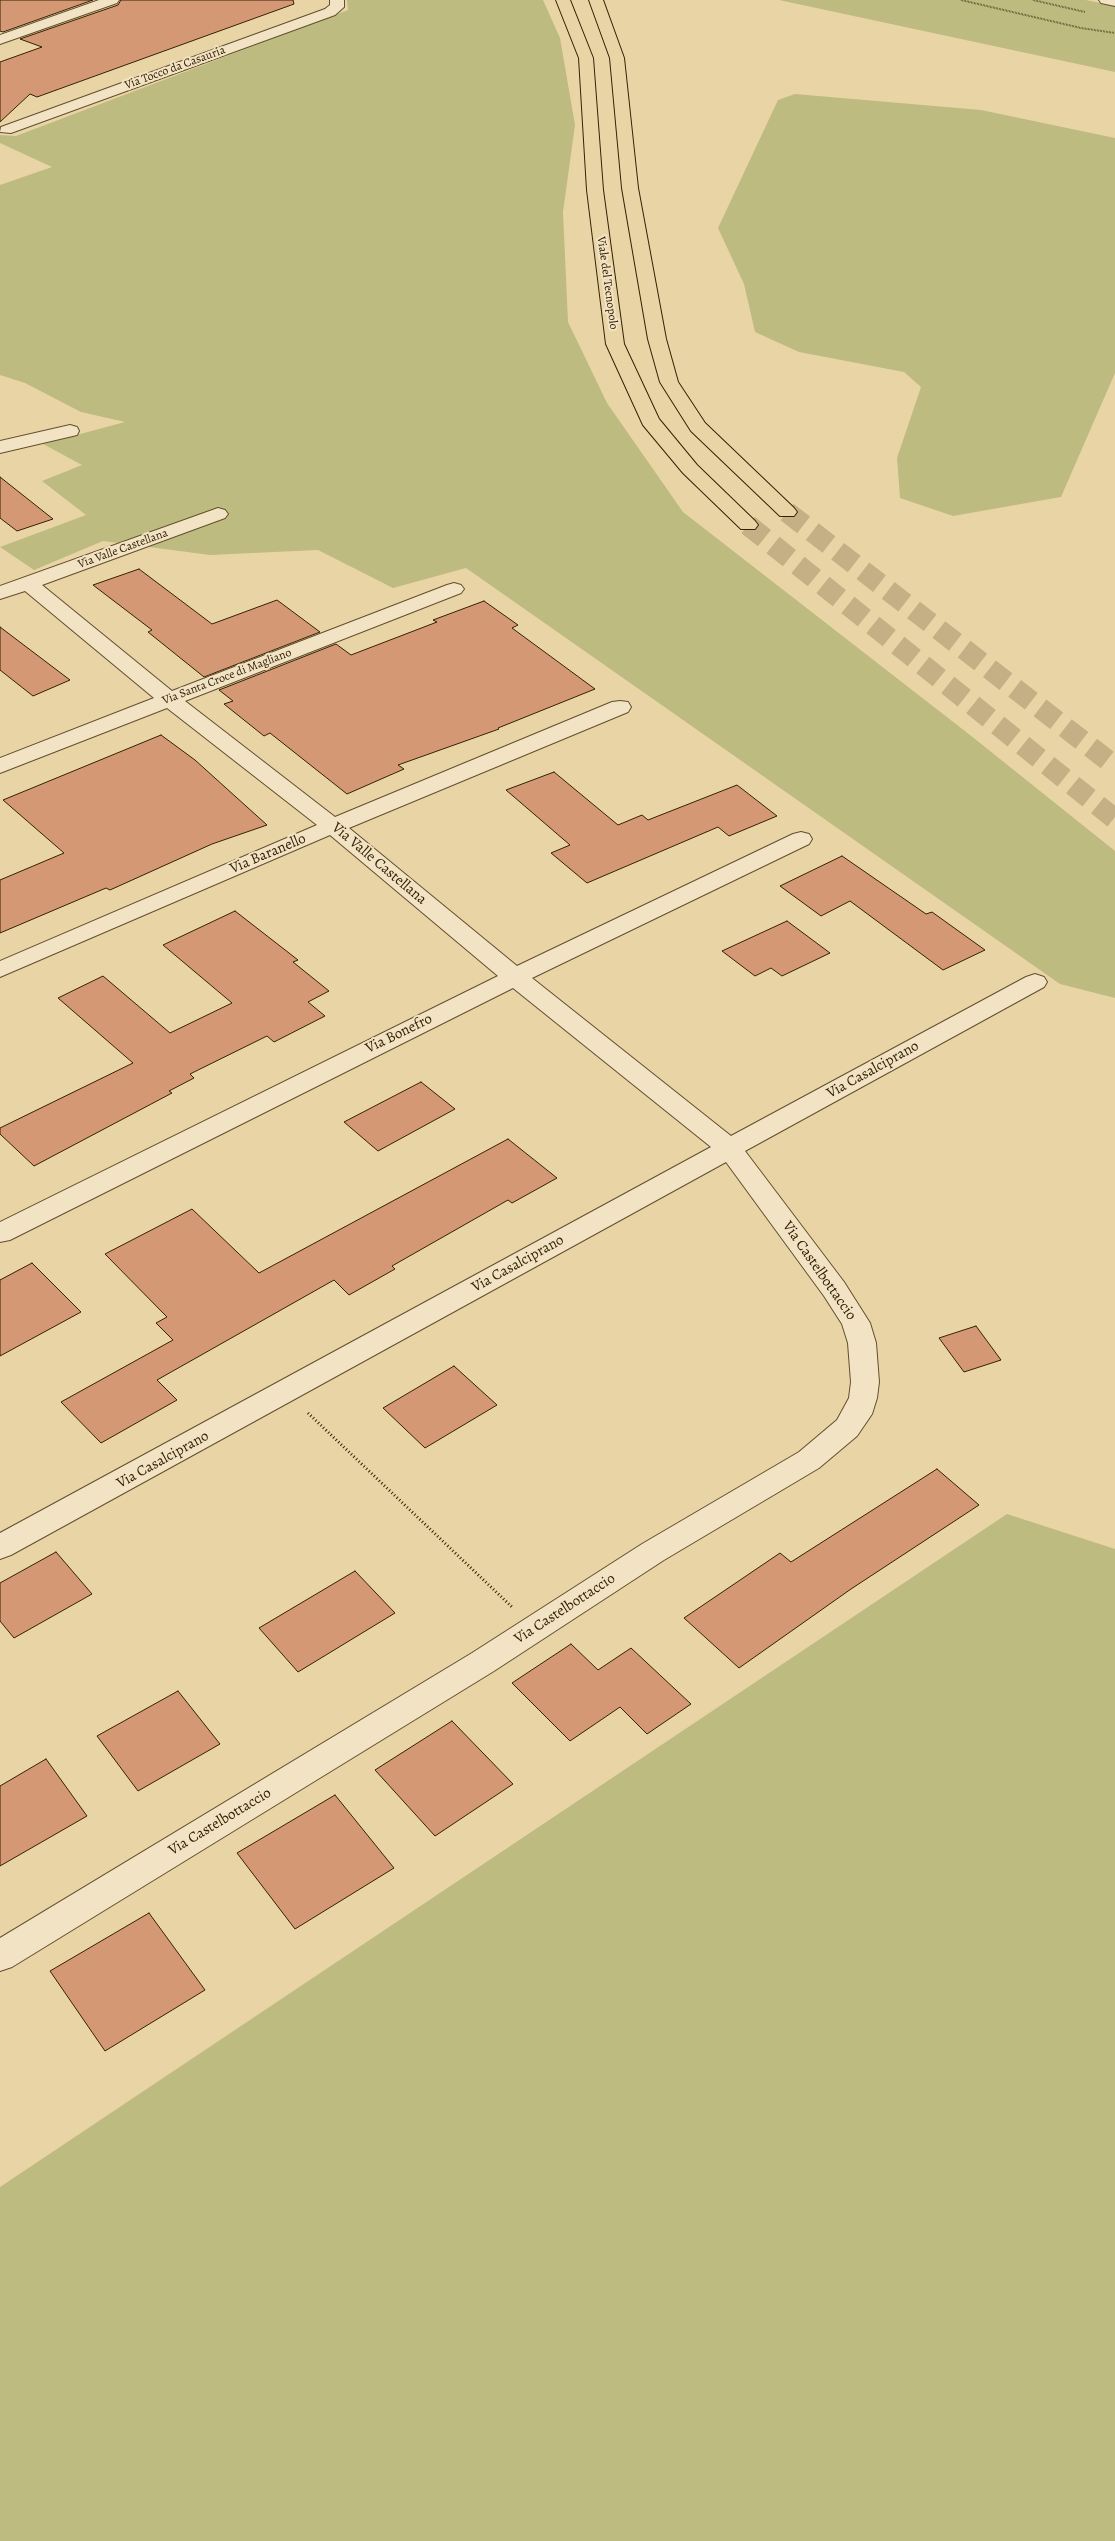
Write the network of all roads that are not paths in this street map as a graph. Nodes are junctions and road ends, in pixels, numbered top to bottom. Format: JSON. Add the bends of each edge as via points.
{"nodes":[{"id":1,"x":112,"y":0,"type":"edge"},
{"id":2,"x":337,"y":0,"type":"edge"},
{"id":3,"x":562,"y":0,"type":"edge"},
{"id":4,"x":596,"y":0,"type":"edge"},
{"id":5,"x":1106,"y":0,"type":"edge"},
{"id":6,"x":1115,"y":2,"type":"edge"},
{"id":7,"x":0,"y":40,"type":"edge"},
{"id":8,"x":6,"y":130,"type":"dead end"},
{"id":9,"x":70,"y":431,"type":"dead end"},
{"id":10,"x":0,"y":447,"type":"edge"},
{"id":11,"x":787,"y":512,"type":"tunnel mouth"},
{"id":12,"x":218,"y":514,"type":"dead end"},
{"id":13,"x":748,"y":525,"type":"tunnel mouth"},
{"id":14,"x":28,"y":583,"type":"junction"},
{"id":15,"x":454,"y":589,"type":"dead end"},
{"id":16,"x":0,"y":593,"type":"edge"},
{"id":17,"x":168,"y":699,"type":"junction"},
{"id":18,"x":620,"y":707,"type":"dead end"},
{"id":19,"x":0,"y":766,"type":"edge"},
{"id":20,"x":333,"y":826,"type":"junction"},
{"id":21,"x":801,"y":840,"type":"dead end"},
{"id":22,"x":0,"y":970,"type":"edge"},
{"id":23,"x":514,"y":976,"type":"junction"},
{"id":24,"x":1035,"y":982,"type":"dead end"},
{"id":25,"x":730,"y":1148,"type":"junction"},
{"id":26,"x":0,"y":1233,"type":"edge"},
{"id":27,"x":0,"y":1547,"type":"edge"},
{"id":28,"x":0,"y":1956,"type":"edge"}],
"edges":[{"from":1,"to":7,"type":"street"},
{"from":2,"to":8,"type":"street","name":"Via Tocco da Casauria","via":[[337,7],[330,12]]},
{"from":3,"to":13,"type":"highway","name":"Viale del Tecnopolo","via":[[586,58],[595,190],[615,344],[650,421],[690,469]]},
{"from":4,"to":11,"type":"highway","via":[[618,58],[630,188],[657,339],[670,382],[698,427]]},
{"from":5,"to":6,"type":"street"},
{"from":9,"to":10,"type":"street"},
{"from":12,"to":14,"type":"street","name":"Via Valle Castellana"},
{"from":14,"to":16,"type":"street","name":"Via Valle Castellana"},
{"from":14,"to":17,"type":"street","name":"Via Valle Castellana"},
{"from":15,"to":17,"type":"street","name":"Via Santa Croce di Magliano"},
{"from":17,"to":19,"type":"street","name":"Via Santa Croce di Magliano"},
{"from":17,"to":20,"type":"street","name":"Via Valle Castellana"},
{"from":18,"to":20,"type":"street","name":"Via Baranello"},
{"from":20,"to":22,"type":"street","name":"Via Baranello"},
{"from":20,"to":23,"type":"street","name":"Via Valle Castellana"},
{"from":21,"to":23,"type":"street","name":"Via Bonefro"},
{"from":23,"to":25,"type":"street","name":"Via Valle Castellana"},
{"from":23,"to":26,"type":"street","name":"Via Bonefro"},
{"from":24,"to":25,"type":"street","name":"Via Casalciprano"},
{"from":25,"to":27,"type":"street","name":"Via Casalciprano"},
{"from":25,"to":28,"type":"street","name":"Via Castelbottaccio","via":[[834,1288],[856,1324],[865,1365],[863,1398],[847,1428],[809,1460],[653,1552],[535,1629]]}]}
